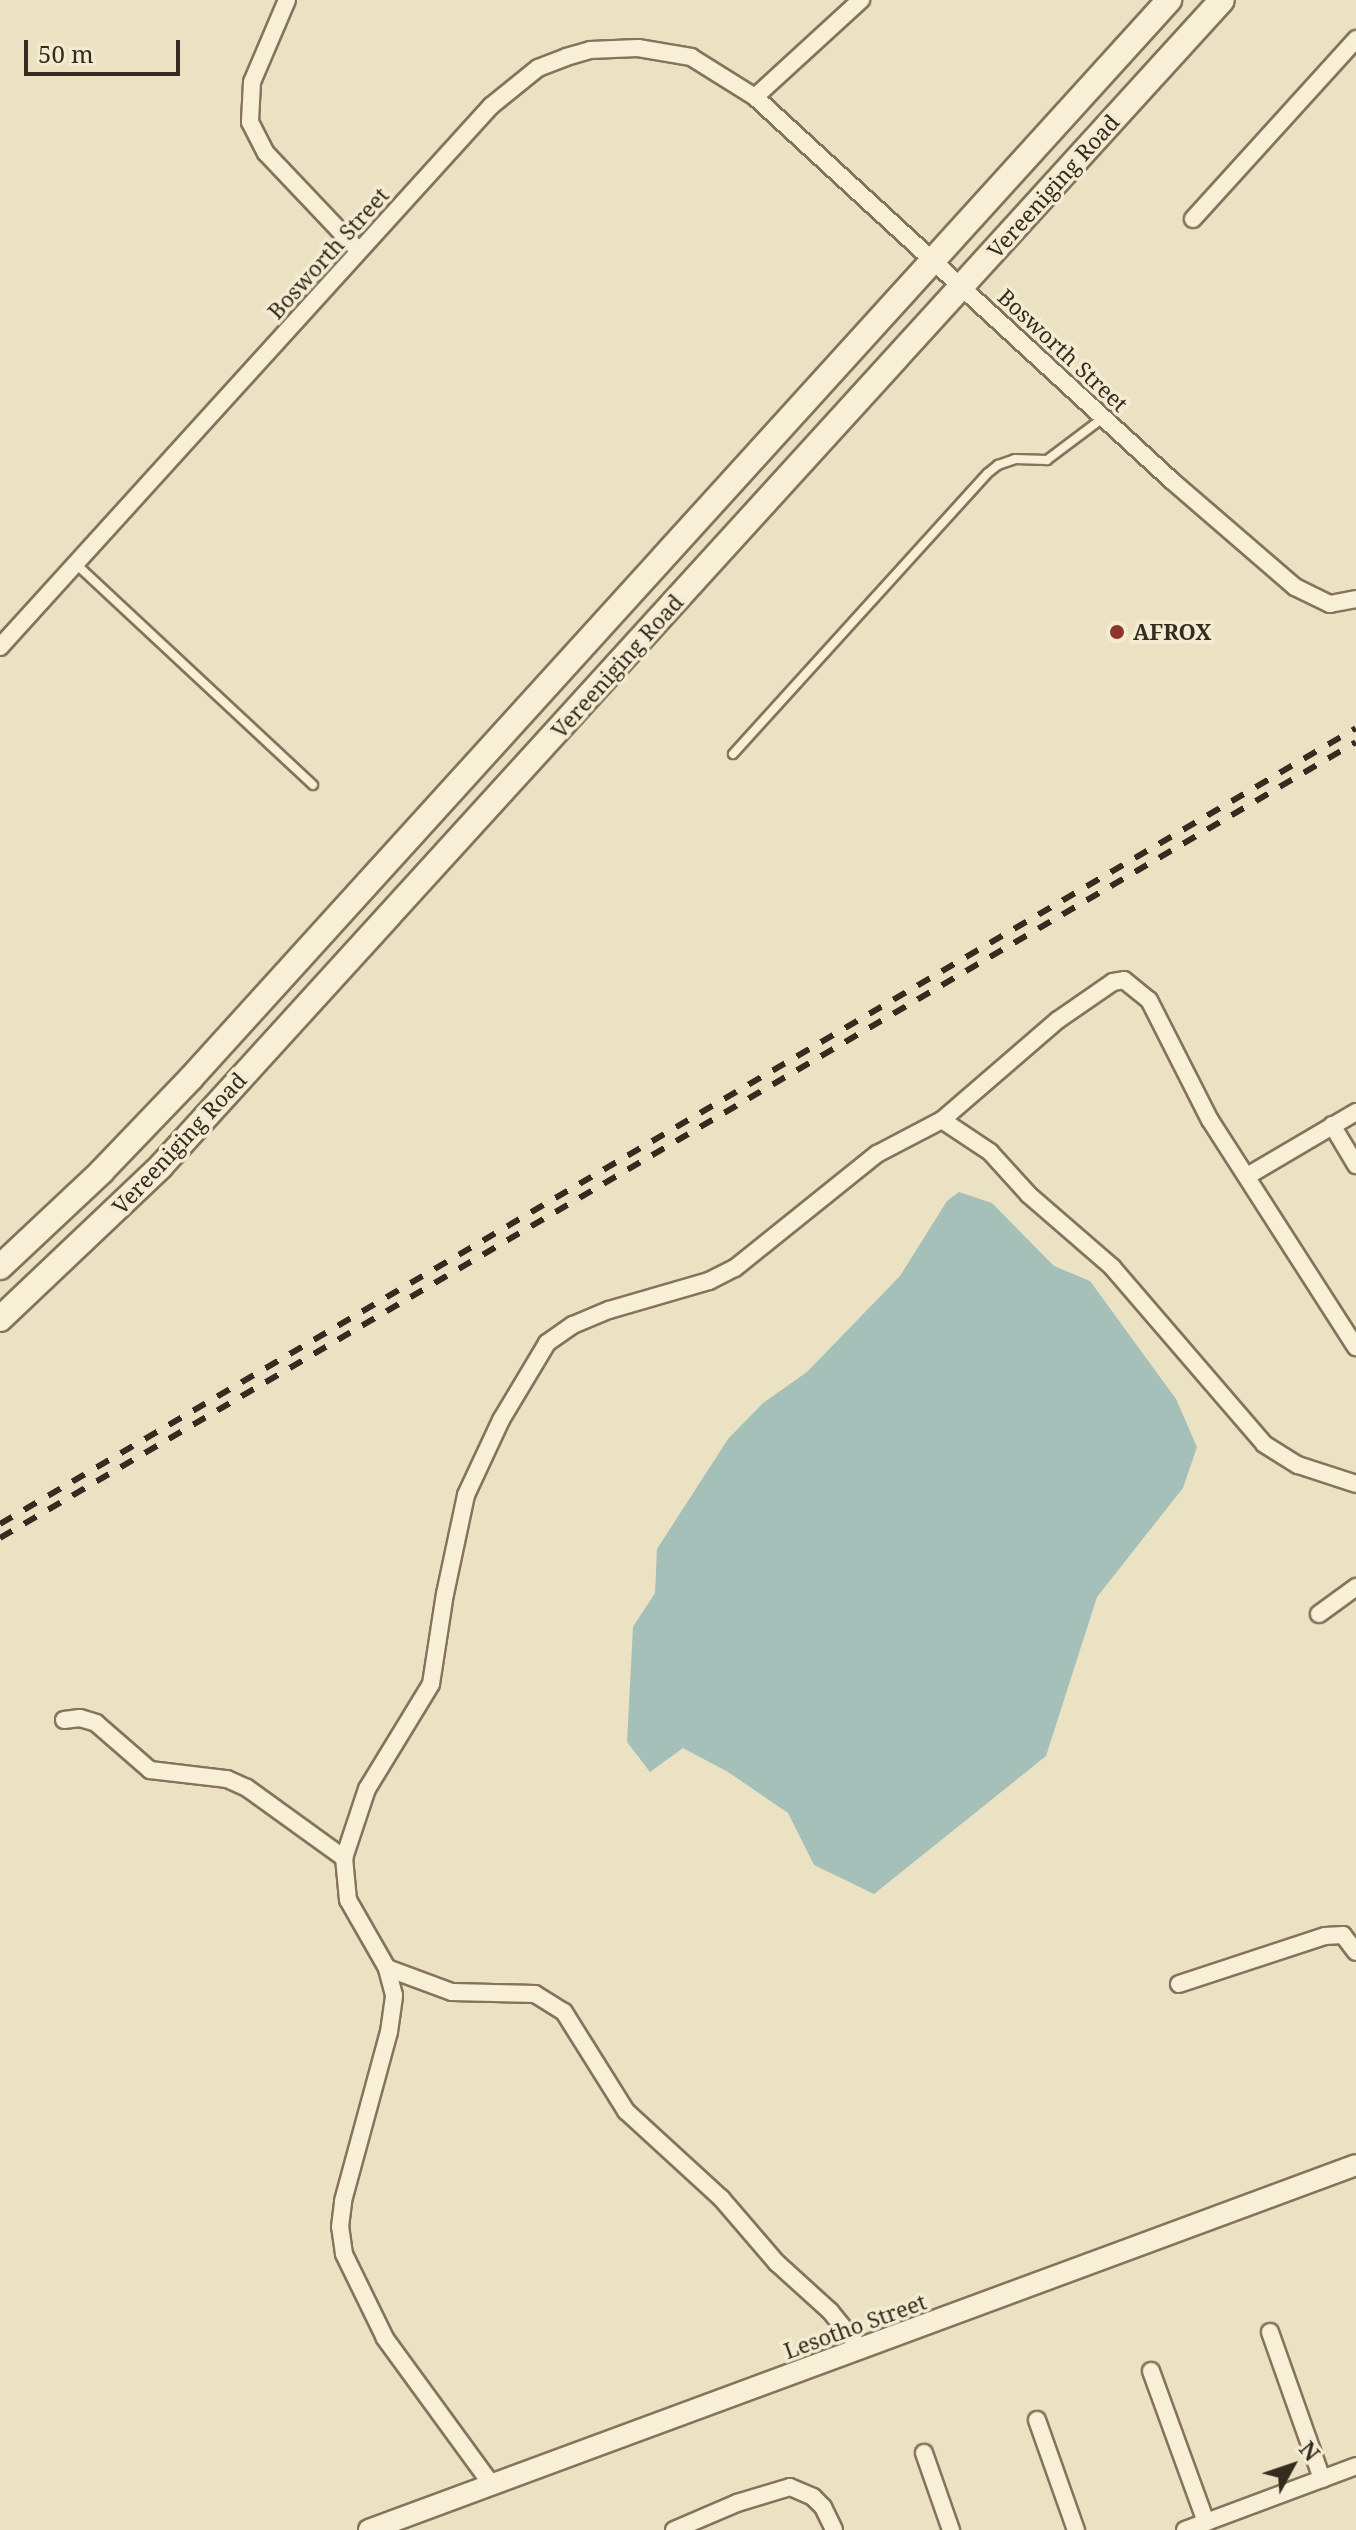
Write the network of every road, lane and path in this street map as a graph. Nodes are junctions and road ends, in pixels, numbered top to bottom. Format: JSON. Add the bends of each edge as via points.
{"nodes":[{"id":1,"x":287,"y":0,"type":"edge"},
{"id":2,"x":861,"y":0,"type":"edge"},
{"id":3,"x":1169,"y":0,"type":"edge"},
{"id":4,"x":1222,"y":0,"type":"edge"},
{"id":5,"x":1356,"y":39,"type":"edge"},
{"id":6,"x":755,"y":97,"type":"junction"},
{"id":7,"x":1193,"y":219,"type":"dead end"},
{"id":8,"x":359,"y":251,"type":"junction"},
{"id":9,"x":932,"y":258,"type":"junction"},
{"id":10,"x":962,"y":286,"type":"junction"},
{"id":11,"x":1103,"y":417,"type":"junction"},
{"id":12,"x":76,"y":564,"type":"junction"},
{"id":13,"x":1356,"y":599,"type":"edge"},
{"id":14,"x":0,"y":647,"type":"edge"},
{"id":15,"x":733,"y":754,"type":"dead end"},
{"id":16,"x":313,"y":785,"type":"dead end"},
{"id":17,"x":1356,"y":1112,"type":"edge"},
{"id":18,"x":942,"y":1120,"type":"junction"},
{"id":19,"x":1332,"y":1125,"type":"junction"},
{"id":20,"x":1356,"y":1165,"type":"edge"},
{"id":21,"x":1249,"y":1175,"type":"junction"},
{"id":22,"x":0,"y":1267,"type":"edge"},
{"id":23,"x":0,"y":1319,"type":"edge"},
{"id":24,"x":1356,"y":1347,"type":"edge"},
{"id":25,"x":1356,"y":1484,"type":"edge"},
{"id":26,"x":1356,"y":1587,"type":"edge"},
{"id":27,"x":1319,"y":1614,"type":"dead end"},
{"id":28,"x":64,"y":1720,"type":"dead end"},
{"id":29,"x":344,"y":1858,"type":"junction"},
{"id":30,"x":1356,"y":1952,"type":"edge"},
{"id":31,"x":387,"y":1968,"type":"junction"},
{"id":32,"x":1179,"y":1984,"type":"dead end"},
{"id":33,"x":1356,"y":2165,"type":"edge"},
{"id":34,"x":1270,"y":2332,"type":"dead end"},
{"id":35,"x":861,"y":2349,"type":"junction"},
{"id":36,"x":1151,"y":2371,"type":"dead end"},
{"id":37,"x":1037,"y":2420,"type":"dead end"},
{"id":38,"x":924,"y":2453,"type":"dead end"},
{"id":39,"x":1356,"y":2466,"type":"edge"},
{"id":40,"x":1322,"y":2479,"type":"junction"},
{"id":41,"x":492,"y":2485,"type":"junction"},
{"id":42,"x":1206,"y":2522,"type":"junction"},
{"id":43,"x":369,"y":2530,"type":"edge"},
{"id":44,"x":674,"y":2530,"type":"edge"},
{"id":45,"x":834,"y":2530,"type":"edge"},
{"id":46,"x":951,"y":2530,"type":"edge"},
{"id":47,"x":1076,"y":2530,"type":"edge"},
{"id":48,"x":1188,"y":2530,"type":"edge"}],
"edges":[{"from":1,"to":8,"type":"street","via":[[252,82],[250,122],[266,153]]},
{"from":2,"to":6,"type":"street"},
{"from":3,"to":9,"type":"main road","name":"Vereeniging Road"},
{"from":4,"to":10,"type":"main road","name":"Vereeniging Road"},
{"from":5,"to":7,"type":"street"},
{"from":6,"to":8,"type":"street","name":"Bosworth Street","via":[[691,57],[664,51],[590,50],[566,57],[538,68],[491,106]]},
{"from":6,"to":9,"type":"street","name":"Bosworth Street"},
{"from":8,"to":12,"type":"street","name":"Bosworth Street"},
{"from":9,"to":10,"type":"street","name":"Bosworth Street"},
{"from":9,"to":22,"type":"main road","name":"Vereeniging Road","via":[[191,1078]]},
{"from":10,"to":11,"type":"street","name":"Bosworth Street"},
{"from":10,"to":23,"type":"main road","name":"Vereeniging Road","via":[[161,1166]]},
{"from":11,"to":13,"type":"street","name":"Bosworth Street","via":[[1295,587],[1330,604]]},
{"from":11,"to":15,"type":"lane","via":[[1047,460],[1015,459],[988,473]]},
{"from":12,"to":14,"type":"street","name":"Bosworth Street"},
{"from":12,"to":16,"type":"lane"},
{"from":17,"to":19,"type":"street"},
{"from":18,"to":21,"type":"street","via":[[1058,1020],[1124,980],[1149,1000],[1198,1099]]},
{"from":18,"to":25,"type":"street","via":[[990,1152],[1029,1195],[1112,1267],[1264,1444],[1298,1465]]},
{"from":18,"to":29,"type":"street","via":[[877,1154],[735,1268],[573,1325],[537,1354],[466,1495],[431,1684],[367,1789]]},
{"from":19,"to":20,"type":"street"},
{"from":19,"to":21,"type":"street"},
{"from":21,"to":24,"type":"street"},
{"from":26,"to":27,"type":"street"},
{"from":28,"to":29,"type":"street","via":[[96,1723],[150,1770],[227,1779],[247,1788]]},
{"from":29,"to":31,"type":"street","via":[[348,1900]]},
{"from":30,"to":32,"type":"street","via":[[1343,1935],[1325,1936]]},
{"from":31,"to":35,"type":"street","via":[[452,1992],[535,1994],[564,2012],[626,2111],[721,2198]]},
{"from":31,"to":41,"type":"street","via":[[394,1995],[392,2016],[343,2201],[344,2254],[385,2338]]},
{"from":33,"to":35,"type":"street","name":"Lesotho Street"},
{"from":34,"to":40,"type":"street"},
{"from":35,"to":41,"type":"street","name":"Lesotho Street"},
{"from":36,"to":42,"type":"street"},
{"from":37,"to":47,"type":"street"},
{"from":38,"to":46,"type":"street"},
{"from":39,"to":40,"type":"street"},
{"from":40,"to":42,"type":"street"},
{"from":41,"to":43,"type":"street","name":"Lesotho Street"},
{"from":42,"to":48,"type":"street"},
{"from":44,"to":45,"type":"street","via":[[790,2487],[813,2497]]}]}
